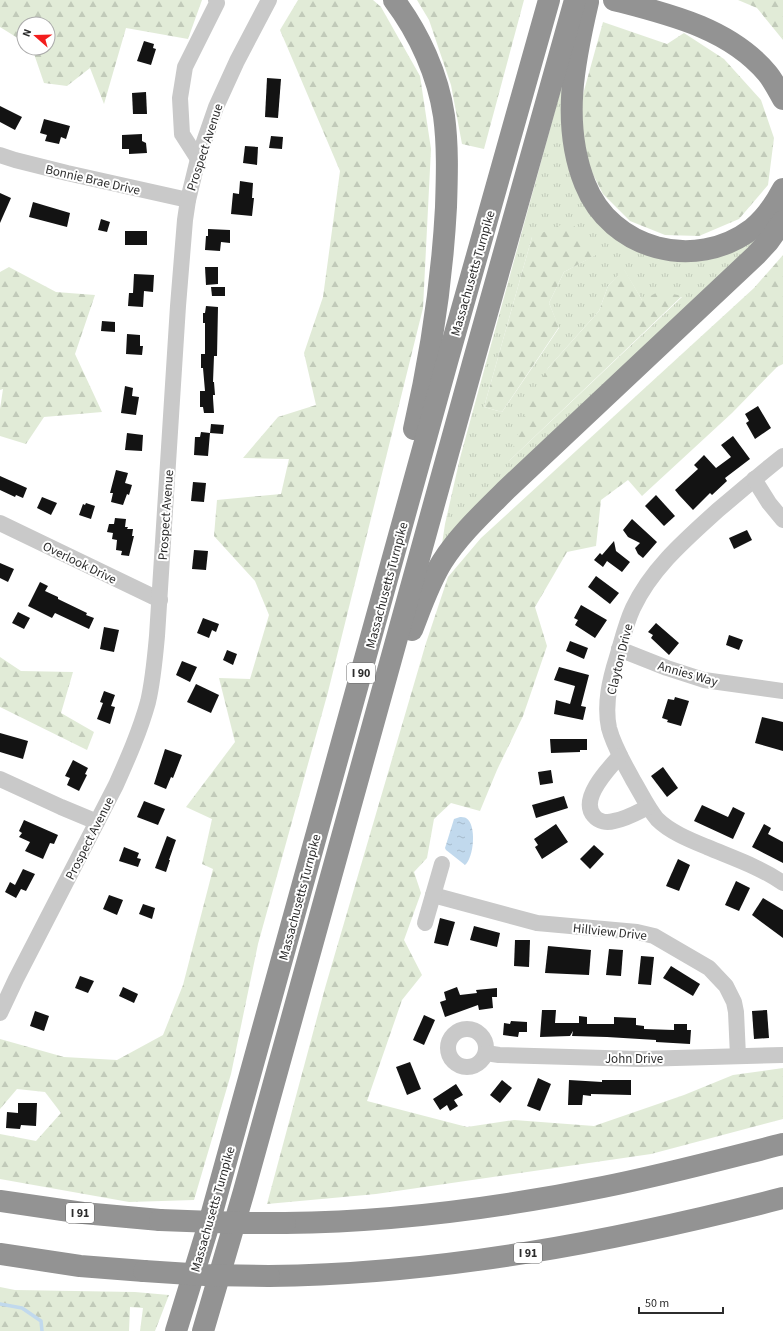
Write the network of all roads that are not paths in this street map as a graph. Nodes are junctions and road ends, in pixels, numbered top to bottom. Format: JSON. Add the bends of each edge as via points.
{"nodes":[{"id":1,"x":216,"y":0,"type":"edge"},
{"id":2,"x":269,"y":0,"type":"edge"},
{"id":3,"x":394,"y":0,"type":"edge"},
{"id":4,"x":575,"y":0,"type":"edge"},
{"id":5,"x":614,"y":0,"type":"edge"},
{"id":6,"x":656,"y":0,"type":"edge"},
{"id":7,"x":546,"y":7,"type":"edge"},
{"id":8,"x":580,"y":14,"type":"edge"},
{"id":9,"x":783,"y":70,"type":"edge"},
{"id":10,"x":783,"y":98,"type":"edge"},
{"id":11,"x":0,"y":155,"type":"edge"},
{"id":12,"x":198,"y":159,"type":"junction"},
{"id":13,"x":783,"y":189,"type":"edge"},
{"id":14,"x":188,"y":200,"type":"junction"},
{"id":15,"x":783,"y":221,"type":"edge"},
{"id":16,"x":783,"y":456,"type":"edge"},
{"id":17,"x":754,"y":479,"type":"junction"},
{"id":18,"x":783,"y":520,"type":"edge"},
{"id":19,"x":0,"y":523,"type":"edge"},
{"id":20,"x":160,"y":600,"type":"junction"},
{"id":21,"x":619,"y":649,"type":"junction"},
{"id":22,"x":783,"y":691,"type":"edge"},
{"id":23,"x":364,"y":756,"type":"junction"},
{"id":24,"x":620,"y":756,"type":"junction"},
{"id":25,"x":0,"y":779,"type":"edge"},
{"id":26,"x":648,"y":808,"type":"junction"},
{"id":27,"x":97,"y":822,"type":"junction"},
{"id":28,"x":442,"y":864,"type":"dead end"},
{"id":29,"x":783,"y":883,"type":"edge"},
{"id":30,"x":433,"y":895,"type":"junction"},
{"id":31,"x":425,"y":923,"type":"dead end"},
{"id":32,"x":275,"y":987,"type":"junction"},
{"id":33,"x":0,"y":1013,"type":"edge"},
{"id":34,"x":486,"y":1053,"type":"dead end"},
{"id":35,"x":783,"y":1055,"type":"edge"},
{"id":36,"x":738,"y":1056,"type":"junction"},
{"id":37,"x":783,"y":1144,"type":"edge"},
{"id":38,"x":783,"y":1198,"type":"edge"},
{"id":39,"x":0,"y":1201,"type":"edge"},
{"id":40,"x":0,"y":1254,"type":"edge"},
{"id":41,"x":176,"y":1331,"type":"edge"},
{"id":42,"x":202,"y":1331,"type":"edge"}],
"edges":[{"from":1,"to":12,"type":"street","via":[[217,3],[185,67],[180,98],[182,134]]},
{"from":2,"to":12,"type":"street","name":"Prospect Avenue","via":[[226,84]]},
{"from":3,"to":32,"type":"highway","via":[[423,49],[432,70],[444,115],[447,176],[445,230],[438,295],[426,375],[408,458],[326,777],[297,874]]},
{"from":4,"to":8,"type":"highway","name":"Massachusetts Turnpike","number":"I 90"},
{"from":5,"to":10,"type":"highway","via":[[688,22],[727,40],[755,60]]},
{"from":6,"to":9,"type":"highway","via":[[697,13],[729,27],[758,46]]},
{"from":7,"to":32,"type":"highway","name":"Massachusetts Turnpike","number":"I 90"},
{"from":8,"to":13,"type":"highway","via":[[571,103],[573,138],[585,185],[598,208],[614,225],[635,240],[660,249],[687,251],[715,247],[728,243],[752,229],[770,210]]},
{"from":8,"to":23,"type":"highway","name":"Massachusetts Turnpike","number":"I 90"},
{"from":11,"to":14,"type":"street","name":"Bonnie Brae Drive","via":[[66,173]]},
{"from":12,"to":14,"type":"street","name":"Prospect Avenue"},
{"from":14,"to":20,"type":"street","name":"Prospect Avenue","via":[[178,306]]},
{"from":15,"to":23,"type":"highway","via":[[756,255],[507,489],[454,545],[425,596]]},
{"from":16,"to":17,"type":"street","name":"Clayton Drive"},
{"from":17,"to":18,"type":"street","via":[[769,504]]},
{"from":17,"to":21,"type":"street","name":"Clayton Drive","via":[[683,542],[658,570],[633,607]]},
{"from":19,"to":20,"type":"street","name":"Overlook Drive"},
{"from":20,"to":27,"type":"street","name":"Prospect Avenue","via":[[148,703],[128,758]]},
{"from":21,"to":22,"type":"street","name":"Annies Way","via":[[704,680]]},
{"from":21,"to":24,"type":"street","name":"Clayton Drive","via":[[611,680],[608,708],[609,728]]},
{"from":23,"to":42,"type":"highway","name":"Massachusetts Turnpike","number":"I 90","via":[[244,1191]]},
{"from":24,"to":26,"type":"street","name":"Clayton Drive"},
{"from":24,"to":26,"type":"street","via":[[592,794],[592,813],[599,820],[609,822],[621,820]]},
{"from":25,"to":27,"type":"street"},
{"from":26,"to":29,"type":"street","name":"Clayton Drive","via":[[658,819],[678,833],[761,870]]},
{"from":27,"to":33,"type":"street","name":"Prospect Avenue"},
{"from":28,"to":30,"type":"street"},
{"from":30,"to":31,"type":"street"},
{"from":30,"to":36,"type":"street","name":"Hillview Drive","via":[[537,923],[637,932],[654,936],[709,968],[726,986],[736,1012]]},
{"from":32,"to":41,"type":"highway","name":"Massachusetts Turnpike","number":"I 90","via":[[204,1242]]},
{"from":34,"to":36,"type":"street","name":"John Drive","via":[[640,1059]]},
{"from":35,"to":36,"type":"street","name":"John Drive"},
{"from":37,"to":39,"type":"highway","number":"I 91","bridge":true,"via":[[643,1178],[523,1201],[320,1223],[160,1220],[83,1213]]},
{"from":38,"to":40,"type":"highway","number":"I 91","bridge":true,"via":[[629,1235],[501,1257],[412,1268],[328,1274],[212,1275],[80,1266]]}]}
